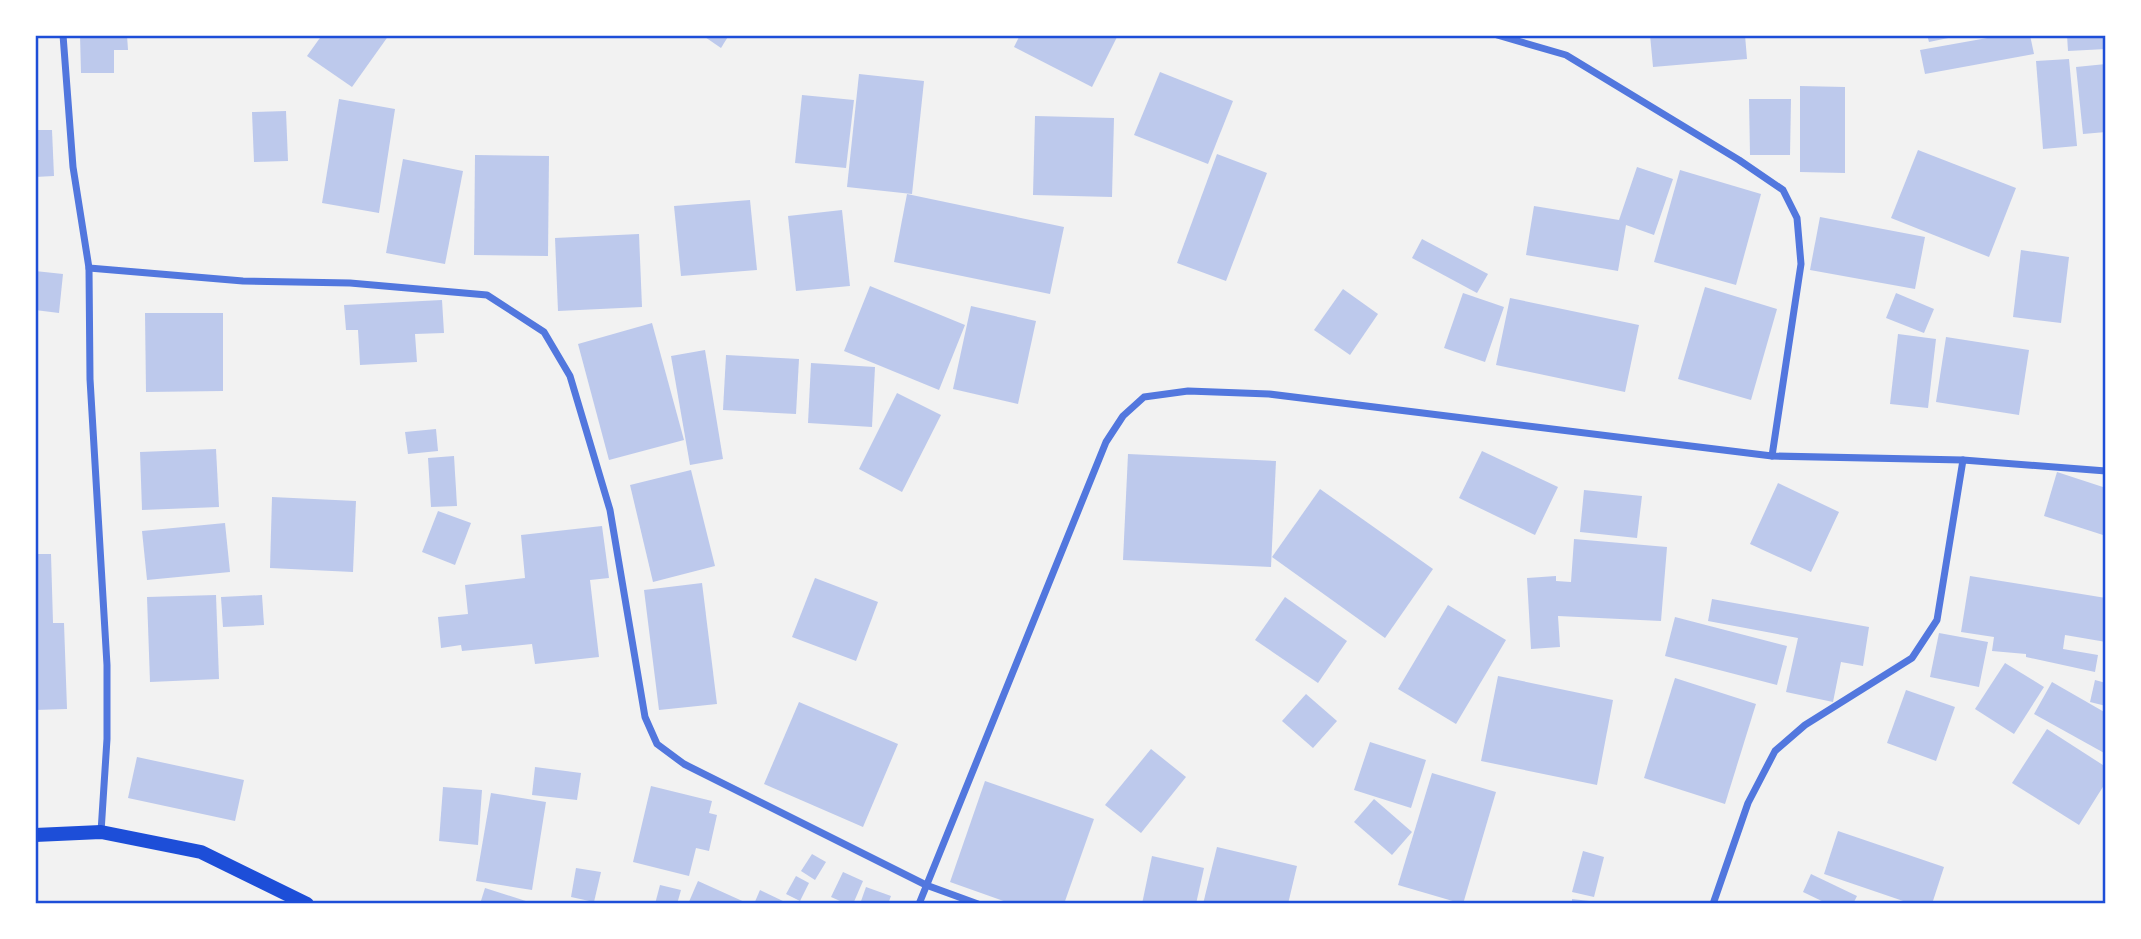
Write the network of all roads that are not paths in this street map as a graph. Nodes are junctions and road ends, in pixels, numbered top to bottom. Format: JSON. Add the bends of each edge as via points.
{"nodes":[{"id":1,"x":63,"y":35,"type":"edge"},
{"id":2,"x":1497,"y":35,"type":"edge"},
{"id":3,"x":89,"y":268,"type":"junction"},
{"id":4,"x":1772,"y":456,"type":"junction"},
{"id":5,"x":1963,"y":460,"type":"junction"},
{"id":6,"x":2106,"y":471,"type":"edge"},
{"id":7,"x":101,"y":832,"type":"junction"},
{"id":8,"x":35,"y":835,"type":"edge"},
{"id":9,"x":926,"y":885,"type":"junction"},
{"id":10,"x":307,"y":904,"type":"edge"},
{"id":11,"x":919,"y":904,"type":"edge"},
{"id":12,"x":978,"y":904,"type":"edge"},
{"id":13,"x":1713,"y":904,"type":"edge"}],
"edges":[{"from":1,"to":3,"type":"street","via":[[73,167]]},
{"from":2,"to":4,"type":"street","via":[[1566,55],[1783,190],[1797,218],[1801,264]]},
{"from":3,"to":7,"type":"street","via":[[90,379],[107,665]]},
{"from":3,"to":9,"type":"street","via":[[486,295],[544,332],[570,376],[610,510],[645,717],[657,744],[684,764]]},
{"from":4,"to":5,"type":"street"},
{"from":4,"to":9,"type":"street","via":[[1269,394],[1188,391],[1144,397],[1123,416],[1106,442]]},
{"from":5,"to":6,"type":"street"},
{"from":5,"to":13,"type":"street","via":[[1937,620],[1912,658],[1805,725],[1775,751],[1748,803]]},
{"from":7,"to":8,"type":"main road"},
{"from":7,"to":10,"type":"main road","via":[[201,852]]},
{"from":9,"to":11,"type":"street"},
{"from":9,"to":12,"type":"street"}]}
